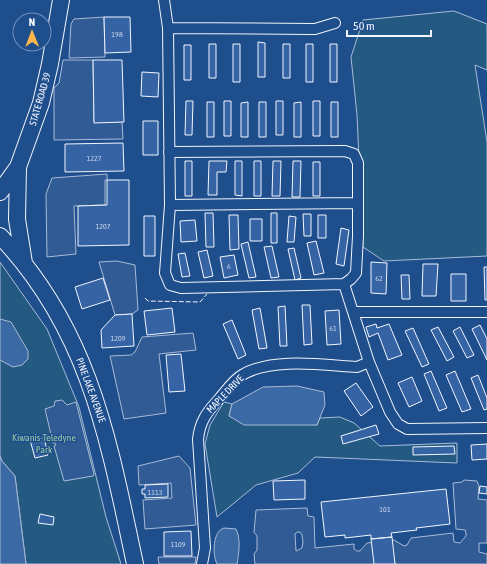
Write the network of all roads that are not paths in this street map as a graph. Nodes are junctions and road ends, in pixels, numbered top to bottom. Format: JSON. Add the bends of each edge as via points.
{"nodes":[{"id":1,"x":61,"y":0,"type":"edge"},
{"id":2,"x":164,"y":0,"type":"edge"},
{"id":3,"x":335,"y":23,"type":"dead end"},
{"id":4,"x":168,"y":28,"type":"junction"},
{"id":5,"x":169,"y":152,"type":"junction"},
{"id":6,"x":18,"y":167,"type":"junction"},
{"id":7,"x":0,"y":192,"type":"edge"},
{"id":8,"x":358,"y":203,"type":"junction"},
{"id":9,"x":170,"y":205,"type":"junction"},
{"id":10,"x":0,"y":236,"type":"edge"},
{"id":11,"x":24,"y":264,"type":"junction"},
{"id":12,"x":344,"y":284,"type":"junction"},
{"id":13,"x":353,"y":312,"type":"junction"},
{"id":14,"x":487,"y":312,"type":"edge"},
{"id":15,"x":369,"y":362,"type":"junction"},
{"id":16,"x":487,"y":428,"type":"edge"},
{"id":17,"x":135,"y":564,"type":"edge"},
{"id":18,"x":202,"y":564,"type":"edge"}],
"edges":[{"from":1,"to":6,"type":"main road","name":"STATE ROAD 39","via":[[41,103]]},
{"from":2,"to":4,"type":"street"},
{"from":3,"to":4,"type":"street","via":[[315,28]]},
{"from":4,"to":5,"type":"street"},
{"from":5,"to":8,"type":"street","via":[[345,151],[354,154],[358,163]]},
{"from":5,"to":9,"type":"street"},
{"from":6,"to":7,"type":"main road","name":"STATE ROAD 39"},
{"from":6,"to":11,"type":"main road","via":[[16,219]]},
{"from":8,"to":9,"type":"street"},
{"from":8,"to":12,"type":"street","via":[[356,273]]},
{"from":9,"to":12,"type":"street","via":[[165,273],[170,285],[182,288]]},
{"from":10,"to":11,"type":"main road","name":"PINE LAKE AVENUE"},
{"from":11,"to":17,"type":"main road","name":"PINE LAKE AVENUE","via":[[69,332],[89,380],[113,463]]},
{"from":12,"to":13,"type":"street"},
{"from":13,"to":14,"type":"street"},
{"from":13,"to":15,"type":"street"},
{"from":15,"to":16,"type":"street","via":[[390,412],[398,424],[407,429]]},
{"from":15,"to":18,"type":"street","name":"MAPLE DRIVE","via":[[357,367],[258,367],[241,376],[204,416],[199,427],[198,439],[205,548]]}]}
